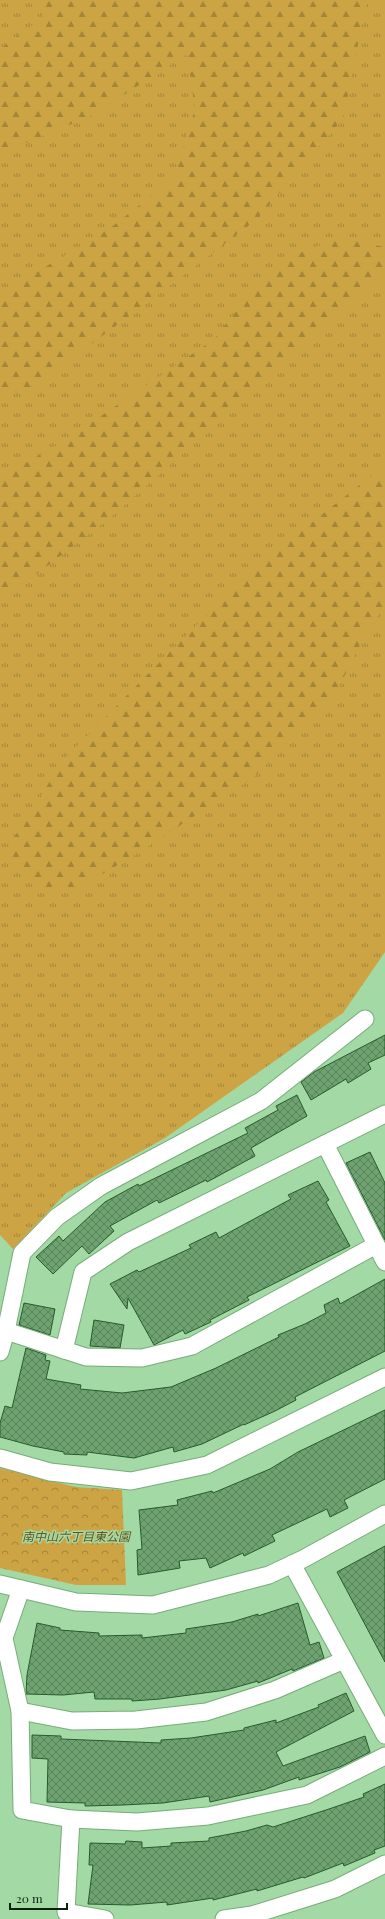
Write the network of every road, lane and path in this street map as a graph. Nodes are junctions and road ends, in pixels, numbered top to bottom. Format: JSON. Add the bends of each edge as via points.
{"nodes":[{"id":1,"x":365,"y":1019,"type":"dead end"},
{"id":2,"x":385,"y":1114,"type":"edge"},
{"id":3,"x":325,"y":1144,"type":"junction"},
{"id":4,"x":376,"y":1245,"type":"junction"},
{"id":5,"x":385,"y":1262,"type":"edge"},
{"id":6,"x":6,"y":1331,"type":"junction"},
{"id":7,"x":64,"y":1350,"type":"junction"},
{"id":8,"x":0,"y":1352,"type":"edge"},
{"id":9,"x":385,"y":1377,"type":"edge"},
{"id":10,"x":0,"y":1458,"type":"edge"},
{"id":11,"x":385,"y":1514,"type":"edge"},
{"id":12,"x":292,"y":1564,"type":"junction"},
{"id":13,"x":0,"y":1584,"type":"edge"},
{"id":14,"x":21,"y":1589,"type":"junction"},
{"id":15,"x":344,"y":1660,"type":"junction"},
{"id":16,"x":20,"y":1711,"type":"junction"},
{"id":17,"x":385,"y":1735,"type":"edge"},
{"id":18,"x":385,"y":1756,"type":"edge"},
{"id":19,"x":70,"y":1819,"type":"junction"},
{"id":20,"x":385,"y":1864,"type":"edge"},
{"id":21,"x":105,"y":1919,"type":"edge"},
{"id":22,"x":224,"y":1919,"type":"edge"}],
"edges":[{"from":1,"to":6,"type":"street","via":[[261,1100],[102,1186],[57,1217],[22,1253]]},
{"from":2,"to":3,"type":"street"},
{"from":3,"to":4,"type":"street"},
{"from":3,"to":7,"type":"street","via":[[128,1242],[84,1272]]},
{"from":4,"to":5,"type":"street"},
{"from":4,"to":7,"type":"street","via":[[192,1346],[142,1358],[86,1357]]},
{"from":6,"to":7,"type":"street"},
{"from":6,"to":8,"type":"street"},
{"from":9,"to":10,"type":"street","via":[[207,1465],[131,1481],[50,1472]]},
{"from":11,"to":12,"type":"street"},
{"from":12,"to":14,"type":"street","via":[[269,1575],[153,1605],[76,1602]]},
{"from":12,"to":15,"type":"street"},
{"from":13,"to":14,"type":"street"},
{"from":14,"to":16,"type":"street","via":[[4,1638]]},
{"from":15,"to":16,"type":"street","via":[[275,1690],[206,1712],[136,1720],[72,1721]]},
{"from":15,"to":17,"type":"street"},
{"from":16,"to":19,"type":"street","via":[[22,1810]]},
{"from":18,"to":19,"type":"street","via":[[307,1795],[208,1816],[138,1822]]},
{"from":19,"to":21,"type":"street","via":[[66,1912]]},
{"from":20,"to":22,"type":"street","via":[[335,1889],[252,1915]]}]}
